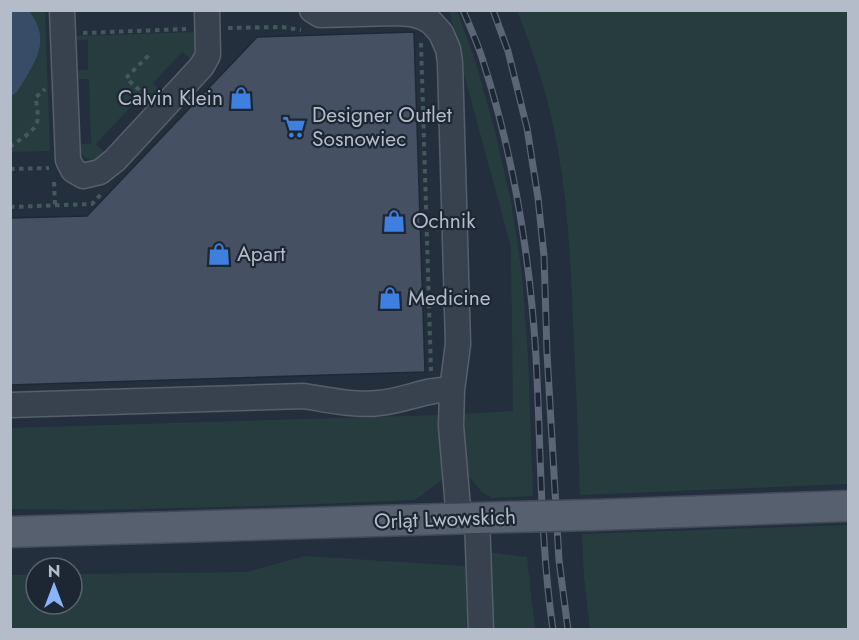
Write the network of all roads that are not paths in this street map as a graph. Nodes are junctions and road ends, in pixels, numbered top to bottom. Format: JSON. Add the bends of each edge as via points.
{"nodes":[{"id":1,"x":207,"y":19,"type":"edge"},
{"id":2,"x":307,"y":20,"type":"edge"},
{"id":3,"x":63,"y":22,"type":"edge"},
{"id":4,"x":452,"y":390,"type":"junction"},
{"id":5,"x":10,"y":405,"type":"edge"},
{"id":6,"x":849,"y":506,"type":"edge"},
{"id":7,"x":468,"y":518,"type":"junction"},
{"id":8,"x":10,"y":530,"type":"edge"},
{"id":9,"x":482,"y":630,"type":"edge"}],
"edges":[{"from":1,"to":3,"type":"lane","via":[[208,55],[202,66],[115,160],[100,172],[83,176],[73,170],[68,160]]},
{"from":2,"to":4,"type":"lane","via":[[320,15],[422,17],[441,33],[448,49],[458,344]]},
{"from":4,"to":5,"type":"lane","via":[[350,404],[304,396]]},
{"from":4,"to":7,"type":"lane","via":[[451,426]]},
{"from":6,"to":7,"type":"main road","name":"Orląt Lwowskich","bridge":true},
{"from":7,"to":8,"type":"main road","name":"Orląt Lwowskich"},
{"from":7,"to":9,"type":"lane"}]}
